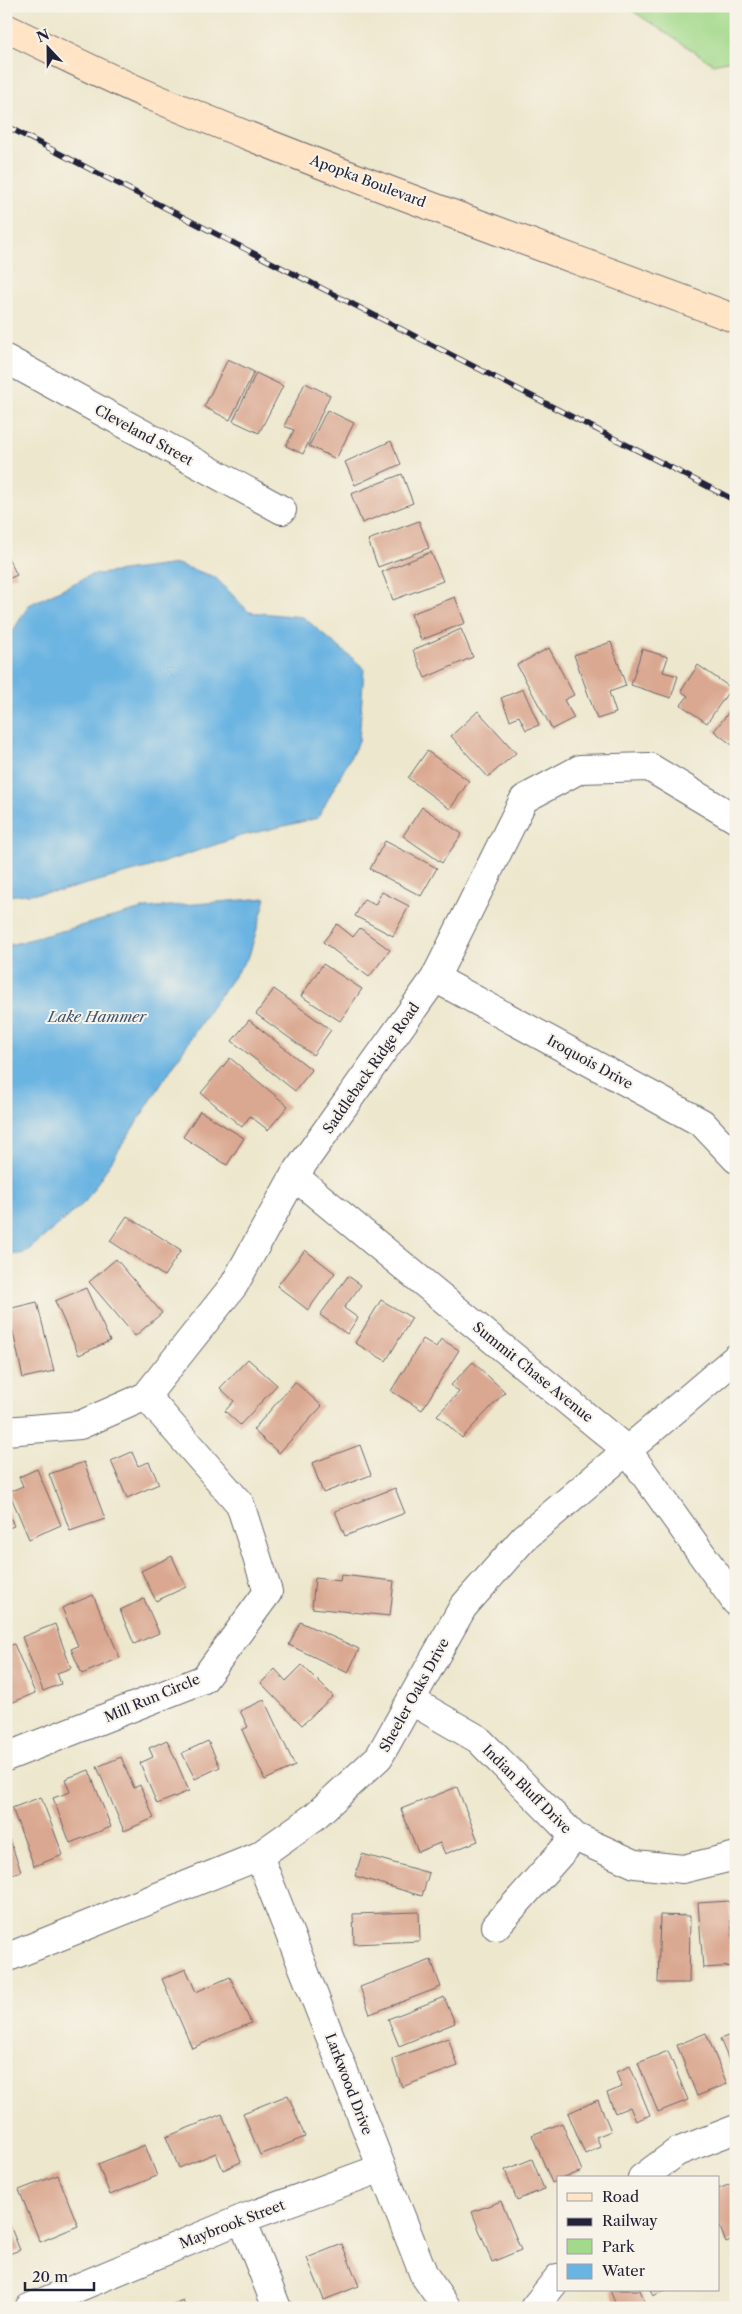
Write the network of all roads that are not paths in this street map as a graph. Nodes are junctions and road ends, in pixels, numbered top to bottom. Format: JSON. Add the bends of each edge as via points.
{"nodes":[{"id":1,"x":6,"y":28,"type":"edge"},
{"id":2,"x":736,"y":319,"type":"edge"},
{"id":3,"x":6,"y":359,"type":"edge"},
{"id":4,"x":282,"y":510,"type":"dead end"},
{"id":5,"x":736,"y":819,"type":"edge"},
{"id":6,"x":435,"y":978,"type":"junction"},
{"id":7,"x":736,"y":1159,"type":"edge"},
{"id":8,"x":294,"y":1176,"type":"junction"},
{"id":9,"x":736,"y":1358,"type":"edge"},
{"id":10,"x":146,"y":1396,"type":"junction"},
{"id":11,"x":6,"y":1431,"type":"edge"},
{"id":12,"x":627,"y":1450,"type":"junction"},
{"id":13,"x":736,"y":1602,"type":"edge"},
{"id":14,"x":412,"y":1701,"type":"junction"},
{"id":15,"x":6,"y":1757,"type":"edge"},
{"id":16,"x":575,"y":1837,"type":"junction"},
{"id":17,"x":259,"y":1856,"type":"junction"},
{"id":18,"x":736,"y":1856,"type":"edge"},
{"id":19,"x":496,"y":1926,"type":"dead end"},
{"id":20,"x":6,"y":1958,"type":"edge"},
{"id":21,"x":736,"y":2129,"type":"edge"},
{"id":22,"x":382,"y":2168,"type":"junction"},
{"id":23,"x":645,"y":2176,"type":"edge"},
{"id":24,"x":242,"y":2219,"type":"junction"},
{"id":25,"x":557,"y":2279,"type":"edge"},
{"id":26,"x":29,"y":2308,"type":"edge"},
{"id":27,"x":277,"y":2308,"type":"edge"},
{"id":28,"x":447,"y":2308,"type":"edge"},
{"id":29,"x":534,"y":2308,"type":"edge"}],
"edges":[{"from":1,"to":2,"type":"street","name":"Apopka Boulevard","via":[[205,118]]},
{"from":3,"to":4,"type":"street","name":"Cleveland Street"},
{"from":5,"to":6,"type":"street","name":"Saddleback Ridge Road","via":[[649,767],[580,769],[524,798]]},
{"from":6,"to":7,"type":"street","name":"Iroquois Drive","via":[[702,1123]]},
{"from":6,"to":8,"type":"street","name":"Saddleback Ridge Road"},
{"from":8,"to":10,"type":"street","name":"Saddleback Ridge Road","via":[[234,1285]]},
{"from":8,"to":12,"type":"street","name":"Summit Chase Avenue"},
{"from":9,"to":12,"type":"street","name":"Sheeler Oaks Drive"},
{"from":10,"to":11,"type":"street","name":"Saddleback Ridge Road","via":[[80,1425]]},
{"from":10,"to":15,"type":"street","name":"Mill Run Circle","via":[[240,1504],[268,1592],[204,1679]]},
{"from":12,"to":13,"type":"street","name":"Summit Chase Avenue"},
{"from":12,"to":14,"type":"street","name":"Sheeler Oaks Drive","via":[[524,1538],[463,1607]]},
{"from":14,"to":16,"type":"street","name":"Indian Bluff Drive","via":[[478,1739]]},
{"from":14,"to":17,"type":"street","name":"Sheeler Oaks Drive","via":[[379,1757],[314,1817]]},
{"from":16,"to":18,"type":"street","name":"Indian Bluff Drive","via":[[635,1864],[683,1869]]},
{"from":16,"to":19,"type":"street"},
{"from":17,"to":20,"type":"street","name":"Sheeler Oaks Drive"},
{"from":17,"to":22,"type":"street","name":"Larkwood Drive"},
{"from":21,"to":23,"type":"street","via":[[677,2152]]},
{"from":22,"to":24,"type":"street","name":"Maybrook Street"},
{"from":22,"to":28,"type":"street","name":"Larkwood Drive","via":[[424,2275]]},
{"from":24,"to":26,"type":"street","name":"Maybrook Street"},
{"from":24,"to":27,"type":"street"},
{"from":25,"to":29,"type":"street"}]}
